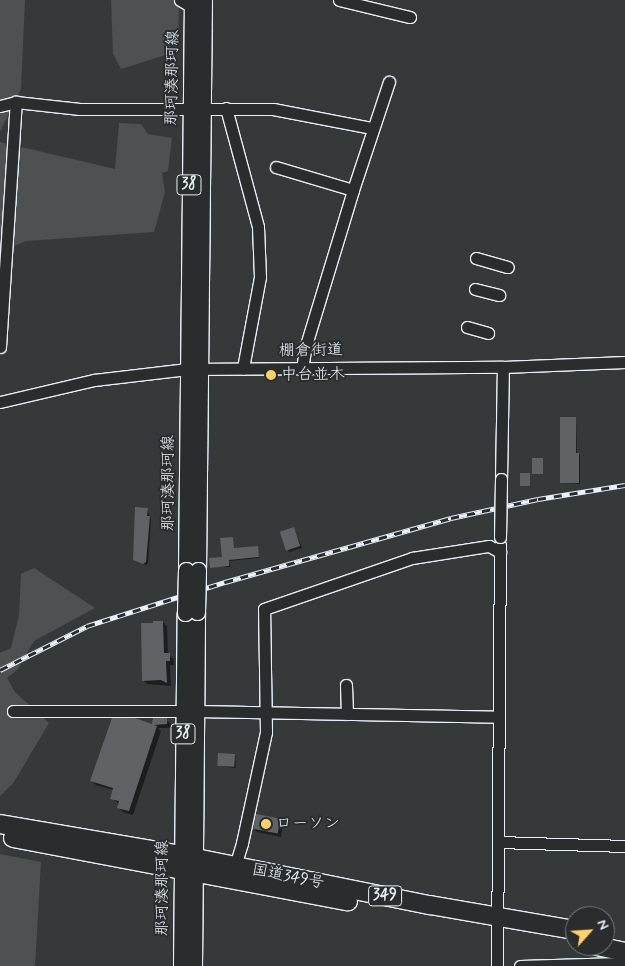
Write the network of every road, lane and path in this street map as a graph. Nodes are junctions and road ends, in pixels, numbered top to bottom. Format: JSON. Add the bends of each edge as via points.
{"nodes":[{"id":1,"x":339,"y":0,"type":"edge"},
{"id":2,"x":192,"y":2,"type":"edge"},
{"id":3,"x":410,"y":17,"type":"dead end"},
{"id":4,"x":389,"y":82,"type":"dead end"},
{"id":5,"x":16,"y":102,"type":"junction"},
{"id":6,"x":0,"y":106,"type":"edge"},
{"id":7,"x":226,"y":108,"type":"junction"},
{"id":8,"x":197,"y":109,"type":"junction"},
{"id":9,"x":372,"y":128,"type":"junction"},
{"id":10,"x":276,"y":167,"type":"dead end"},
{"id":11,"x":353,"y":190,"type":"junction"},
{"id":12,"x":476,"y":258,"type":"dead end"},
{"id":13,"x":508,"y":267,"type":"dead end"},
{"id":14,"x":476,"y":289,"type":"dead end"},
{"id":15,"x":499,"y":295,"type":"dead end"},
{"id":16,"x":467,"y":327,"type":"dead end"},
{"id":17,"x":488,"y":333,"type":"dead end"},
{"id":18,"x":0,"y":347,"type":"edge"},
{"id":19,"x":625,"y":362,"type":"edge"},
{"id":20,"x":503,"y":366,"type":"junction"},
{"id":21,"x":243,"y":368,"type":"junction"},
{"id":22,"x":302,"y":368,"type":"junction"},
{"id":23,"x":194,"y":369,"type":"junction"},
{"id":24,"x":1,"y":400,"type":"edge"},
{"id":25,"x":500,"y":552,"type":"junction"},
{"id":26,"x":346,"y":685,"type":"dead end"},
{"id":27,"x":13,"y":711,"type":"dead end"},
{"id":28,"x":190,"y":711,"type":"junction"},
{"id":29,"x":266,"y":712,"type":"junction"},
{"id":30,"x":347,"y":714,"type":"junction"},
{"id":31,"x":499,"y":717,"type":"junction"},
{"id":32,"x":0,"y":824,"type":"edge"},
{"id":33,"x":0,"y":836,"type":"edge"},
{"id":34,"x":498,"y":842,"type":"junction"},
{"id":35,"x":625,"y":846,"type":"edge"},
{"id":36,"x":188,"y":864,"type":"junction"},
{"id":37,"x":234,"y":866,"type":"junction"},
{"id":38,"x":498,"y":923,"type":"junction"},
{"id":39,"x":565,"y":929,"type":"edge"},
{"id":40,"x":565,"y":940,"type":"edge"},
{"id":41,"x":625,"y":961,"type":"edge"},
{"id":42,"x":181,"y":966,"type":"edge"},
{"id":43,"x":194,"y":966,"type":"edge"},
{"id":44,"x":498,"y":966,"type":"edge"},
{"id":45,"x":520,"y":966,"type":"edge"}],
"edges":[{"from":1,"to":3,"type":"street"},
{"from":2,"to":8,"type":"main road","name":"那珂湊那珂線","number":"38"},
{"from":4,"to":9,"type":"street"},
{"from":5,"to":6,"type":"street"},
{"from":5,"to":8,"type":"street","via":[[80,109]]},
{"from":5,"to":18,"type":"street"},
{"from":7,"to":8,"type":"street"},
{"from":7,"to":9,"type":"street","via":[[273,109]]},
{"from":7,"to":21,"type":"street","via":[[258,227],[260,277]]},
{"from":8,"to":23,"type":"main road","name":"那珂湊那珂線","number":"38"},
{"from":9,"to":11,"type":"street"},
{"from":10,"to":11,"type":"street"},
{"from":11,"to":22,"type":"street"},
{"from":12,"to":13,"type":"street"},
{"from":14,"to":15,"type":"street"},
{"from":16,"to":17,"type":"street"},
{"from":19,"to":20,"type":"street","name":"棚倉街道"},
{"from":20,"to":22,"type":"street","name":"棚倉街道"},
{"from":20,"to":25,"type":"street","bridge":true},
{"from":21,"to":22,"type":"street","name":"棚倉街道"},
{"from":21,"to":23,"type":"street","name":"棚倉街道"},
{"from":23,"to":24,"type":"street","name":"棚倉街道","via":[[94,380]]},
{"from":23,"to":28,"type":"main road","name":"那珂湊那珂線","number":"38","bridge":true},
{"from":25,"to":29,"type":"street","via":[[489,546],[412,558],[264,608]]},
{"from":25,"to":31,"type":"street"},
{"from":26,"to":30,"type":"street"},
{"from":27,"to":28,"type":"street"},
{"from":28,"to":29,"type":"street"},
{"from":28,"to":36,"type":"main road","name":"那珂湊那珂線","number":"38"},
{"from":29,"to":30,"type":"street"},
{"from":29,"to":37,"type":"street","via":[[266,732]]},
{"from":30,"to":31,"type":"street"},
{"from":31,"to":34,"type":"street"},
{"from":32,"to":36,"type":"highway","name":"国道349号","number":"349"},
{"from":33,"to":36,"type":"highway","name":"国道349号","number":"349"},
{"from":34,"to":35,"type":"street"},
{"from":34,"to":38,"type":"street"},
{"from":36,"to":37,"type":"highway","name":"国道349号","number":"349"},
{"from":36,"to":38,"type":"highway","name":"国道349号","number":"349"},
{"from":36,"to":42,"type":"main road","name":"那珂湊那珂線","number":"38"},
{"from":36,"to":43,"type":"main road","name":"那珂湊那珂線","number":"38"},
{"from":37,"to":38,"type":"highway","name":"国道349号","number":"349"},
{"from":38,"to":39,"type":"highway","name":"国道349号","number":"349"},
{"from":38,"to":40,"type":"highway","name":"国道349号","number":"349"},
{"from":38,"to":44,"type":"street"},
{"from":41,"to":45,"type":"street"}]}
